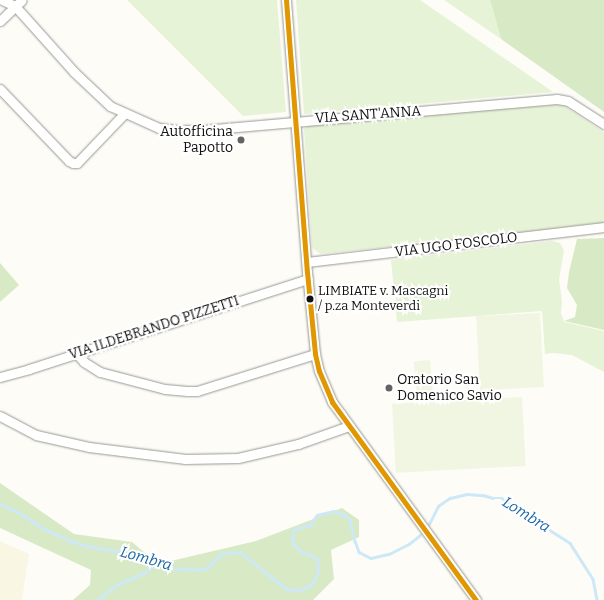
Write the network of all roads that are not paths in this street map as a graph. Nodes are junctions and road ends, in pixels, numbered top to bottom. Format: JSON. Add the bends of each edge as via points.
{"nodes":[{"id":1,"x":2,"y":0,"type":"edge"},
{"id":2,"x":286,"y":0,"type":"edge"},
{"id":3,"x":19,"y":3,"type":"edge"},
{"id":4,"x":0,"y":21,"type":"edge"},
{"id":5,"x":0,"y":89,"type":"edge"},
{"id":6,"x":125,"y":114,"type":"junction"},
{"id":7,"x":294,"y":121,"type":"junction"},
{"id":8,"x":604,"y":124,"type":"edge"},
{"id":9,"x":604,"y":227,"type":"edge"},
{"id":10,"x":307,"y":262,"type":"junction"},
{"id":11,"x":308,"y":279,"type":"junction"},
{"id":12,"x":76,"y":353,"type":"junction"},
{"id":13,"x":315,"y":354,"type":"junction"},
{"id":14,"x":0,"y":377,"type":"edge"},
{"id":15,"x":0,"y":416,"type":"edge"},
{"id":16,"x":349,"y":426,"type":"junction"},
{"id":17,"x":476,"y":600,"type":"edge"}],
"edges":[{"from":1,"to":3,"type":"street","name":"VIA SANT'ANNA"},
{"from":2,"to":7,"type":"street"},
{"from":3,"to":4,"type":"street"},
{"from":3,"to":6,"type":"street","name":"VIA SANT'ANNA","via":[[94,92],[110,106]]},
{"from":5,"to":6,"type":"street","via":[[73,163],[77,163]]},
{"from":6,"to":7,"type":"street","name":"VIA SANT'ANNA","via":[[158,128],[178,130]]},
{"from":7,"to":8,"type":"street","name":"VIA SANT'ANNA","via":[[557,99],[568,101]]},
{"from":7,"to":10,"type":"street"},
{"from":9,"to":10,"type":"street","name":"VIA UGO FOSCOLO"},
{"from":10,"to":11,"type":"street"},
{"from":11,"to":12,"type":"street","name":"VIA ILDEBRANDO PIZZETTI"},
{"from":11,"to":13,"type":"street"},
{"from":12,"to":13,"type":"street","via":[[84,362],[100,372],[165,389],[187,391],[197,391]]},
{"from":12,"to":14,"type":"street","name":"VIA ILDEBRANDO PIZZETTI"},
{"from":13,"to":16,"type":"street","via":[[332,402]]},
{"from":15,"to":16,"type":"street","via":[[43,437],[90,447],[185,459],[238,458],[298,444]]},
{"from":16,"to":17,"type":"street"}]}
